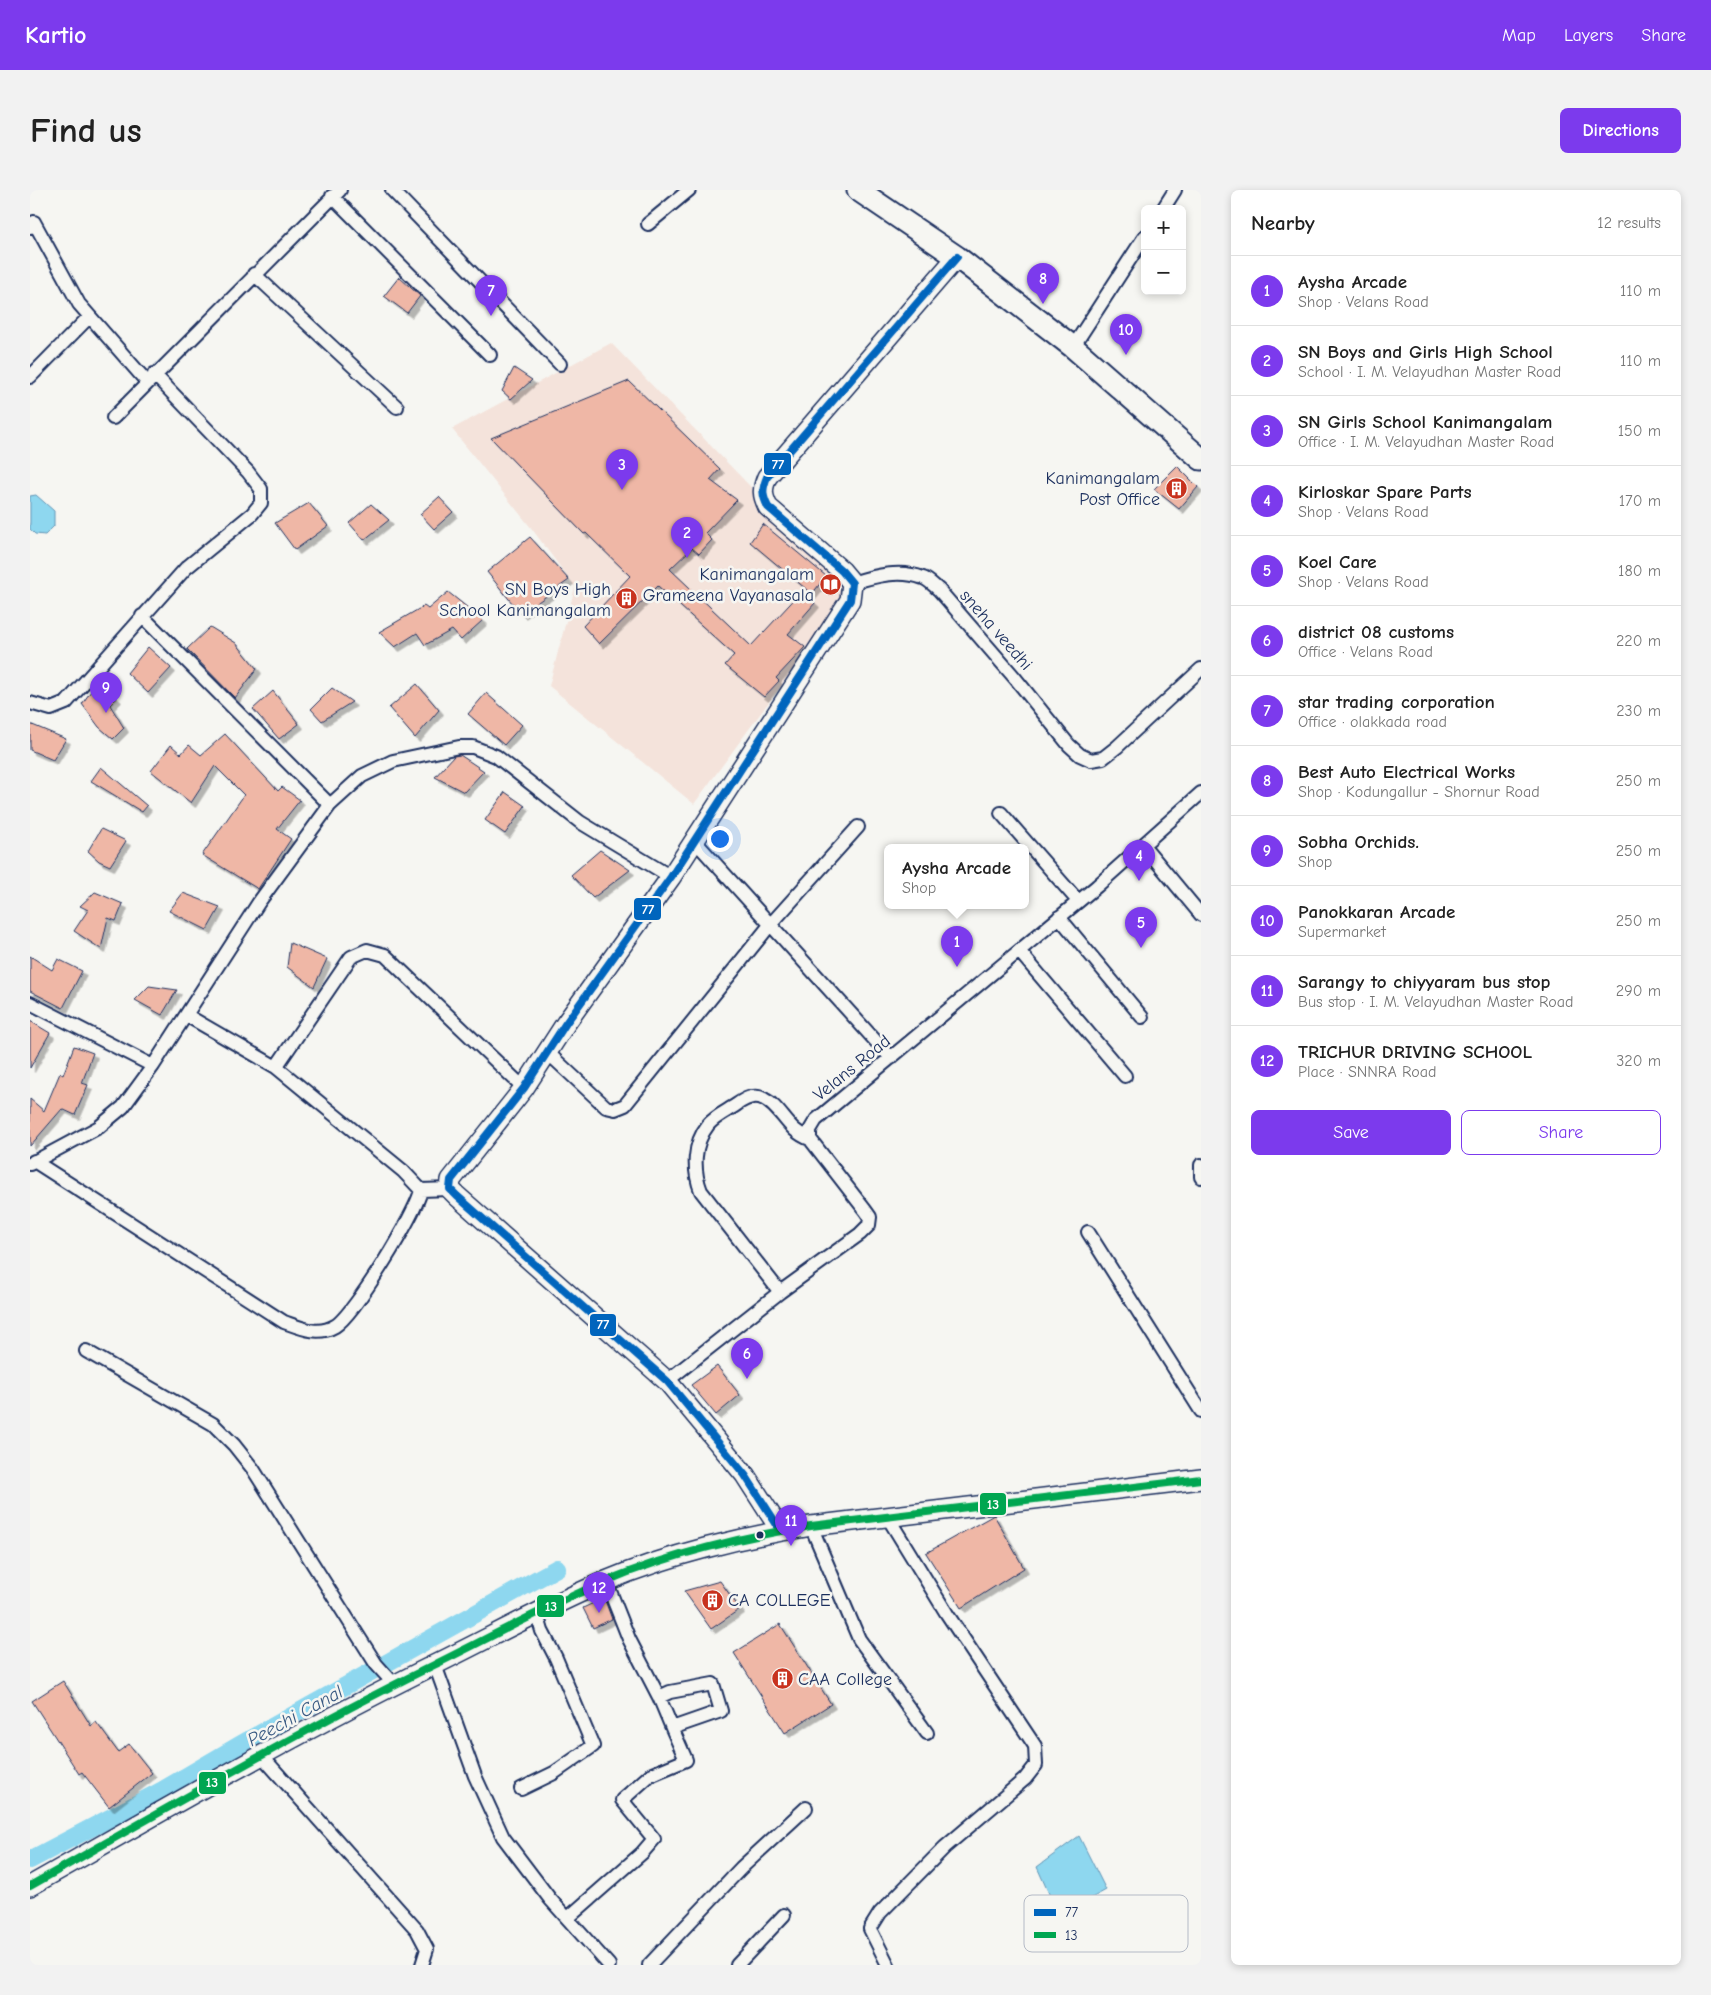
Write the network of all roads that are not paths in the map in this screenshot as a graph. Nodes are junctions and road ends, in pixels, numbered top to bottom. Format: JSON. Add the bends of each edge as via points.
{"nodes":[{"id":1,"x":392,"y":190,"type":"edge"},
{"id":2,"x":689,"y":190,"type":"edge"},
{"id":3,"x":858,"y":190,"type":"edge"},
{"id":4,"x":1175,"y":190,"type":"edge"},
{"id":5,"x":336,"y":193,"type":"edge"},
{"id":6,"x":1165,"y":205,"type":"edge"},
{"id":7,"x":31,"y":220,"type":"edge"},
{"id":8,"x":648,"y":224,"type":"dead end"},
{"id":9,"x":1141,"y":242,"type":"edge"},
{"id":10,"x":957,"y":257,"type":"junction"},
{"id":11,"x":254,"y":274,"type":"junction"},
{"id":12,"x":89,"y":317,"type":"junction"},
{"id":13,"x":1073,"y":347,"type":"junction"},
{"id":14,"x":490,"y":355,"type":"dead end"},
{"id":15,"x":560,"y":364,"type":"dead end"},
{"id":16,"x":30,"y":377,"type":"edge"},
{"id":17,"x":151,"y":378,"type":"junction"},
{"id":18,"x":397,"y":407,"type":"dead end"},
{"id":19,"x":113,"y":418,"type":"dead end"},
{"id":20,"x":1201,"y":459,"type":"edge"},
{"id":21,"x":852,"y":583,"type":"junction"},
{"id":22,"x":142,"y":616,"type":"junction"},
{"id":23,"x":1201,"y":668,"type":"edge"},
{"id":24,"x":30,"y":703,"type":"edge"},
{"id":25,"x":1201,"y":793,"type":"edge"},
{"id":26,"x":330,"y":806,"type":"junction"},
{"id":27,"x":1001,"y":813,"type":"dead end"},
{"id":28,"x":858,"y":827,"type":"dead end"},
{"id":29,"x":694,"y":840,"type":"junction"},
{"id":30,"x":1028,"y":844,"type":"edge"},
{"id":31,"x":1029,"y":845,"type":"edge"},
{"id":32,"x":1143,"y":845,"type":"junction"},
{"id":33,"x":671,"y":877,"type":"junction"},
{"id":34,"x":1078,"y":901,"type":"junction"},
{"id":35,"x":1201,"y":915,"type":"edge"},
{"id":36,"x":1059,"y":917,"type":"junction"},
{"id":37,"x":770,"y":925,"type":"junction"},
{"id":38,"x":1019,"y":951,"type":"junction"},
{"id":39,"x":30,"y":1003,"type":"edge"},
{"id":40,"x":186,"y":1015,"type":"junction"},
{"id":41,"x":1142,"y":1017,"type":"dead end"},
{"id":42,"x":546,"y":1052,"type":"junction"},
{"id":43,"x":891,"y":1058,"type":"junction"},
{"id":44,"x":153,"y":1066,"type":"junction"},
{"id":45,"x":276,"y":1067,"type":"junction"},
{"id":46,"x":1124,"y":1076,"type":"dead end"},
{"id":47,"x":524,"y":1088,"type":"junction"},
{"id":48,"x":810,"y":1139,"type":"junction"},
{"id":49,"x":32,"y":1162,"type":"edge"},
{"id":50,"x":1201,"y":1165,"type":"edge"},
{"id":51,"x":1201,"y":1177,"type":"edge"},
{"id":52,"x":450,"y":1189,"type":"junction"},
{"id":53,"x":421,"y":1190,"type":"junction"},
{"id":54,"x":1088,"y":1232,"type":"dead end"},
{"id":55,"x":780,"y":1292,"type":"junction"},
{"id":56,"x":86,"y":1351,"type":"dead end"},
{"id":57,"x":667,"y":1380,"type":"junction"},
{"id":58,"x":1201,"y":1411,"type":"edge"},
{"id":59,"x":1201,"y":1479,"type":"edge"},
{"id":60,"x":887,"y":1516,"type":"junction"},
{"id":61,"x":811,"y":1526,"type":"junction"},
{"id":62,"x":781,"y":1530,"type":"junction"},
{"id":63,"x":606,"y":1581,"type":"junction"},
{"id":64,"x":537,"y":1614,"type":"junction"},
{"id":65,"x":435,"y":1664,"type":"junction"},
{"id":66,"x":390,"y":1679,"type":"junction"},
{"id":67,"x":660,"y":1700,"type":"junction"},
{"id":68,"x":672,"y":1728,"type":"junction"},
{"id":69,"x":927,"y":1733,"type":"dead end"},
{"id":70,"x":261,"y":1754,"type":"junction"},
{"id":71,"x":522,"y":1789,"type":"dead end"},
{"id":72,"x":806,"y":1808,"type":"dead end"},
{"id":73,"x":31,"y":1883,"type":"edge"},
{"id":74,"x":784,"y":1916,"type":"dead end"},
{"id":75,"x":568,"y":1918,"type":"junction"},
{"id":76,"x":422,"y":1965,"type":"edge"},
{"id":77,"x":609,"y":1965,"type":"edge"},
{"id":78,"x":649,"y":1965,"type":"edge"},
{"id":79,"x":737,"y":1965,"type":"edge"},
{"id":80,"x":888,"y":1965,"type":"edge"}],
"edges":[{"from":1,"to":15,"type":"street"},
{"from":2,"to":8,"type":"street"},
{"from":3,"to":10,"type":"main road"},
{"from":4,"to":6,"type":"street"},
{"from":5,"to":11,"type":"street"},
{"from":5,"to":14,"type":"street"},
{"from":7,"to":12,"type":"street"},
{"from":9,"to":13,"type":"street"},
{"from":10,"to":13,"type":"main road"},
{"from":10,"to":21,"type":"street","via":[[767,477],[762,487],[768,507]]},
{"from":11,"to":17,"type":"street"},
{"from":11,"to":18,"type":"street"},
{"from":12,"to":16,"type":"street"},
{"from":12,"to":17,"type":"street"},
{"from":13,"to":20,"type":"main road"},
{"from":17,"to":19,"type":"street"},
{"from":17,"to":22,"type":"street","via":[[248,472],[261,489],[261,503],[186,568]]},
{"from":21,"to":23,"type":"street","name":"sneha veedhi","via":[[878,574],[924,578],[939,590],[1069,745],[1091,760],[1103,758],[1117,747]]},
{"from":21,"to":29,"type":"street","via":[[850,600]]},
{"from":22,"to":24,"type":"street","via":[[66,702],[51,709]]},
{"from":22,"to":26,"type":"street"},
{"from":25,"to":32,"type":"street","name":"Velans Road"},
{"from":26,"to":33,"type":"street","via":[[362,776],[393,761],[473,747],[496,756],[580,822]]},
{"from":26,"to":40,"type":"street","via":[[259,902]]},
{"from":27,"to":30,"type":"street"},
{"from":28,"to":37,"type":"street"},
{"from":29,"to":33,"type":"street"},
{"from":29,"to":37,"type":"street"},
{"from":31,"to":34,"type":"street"},
{"from":32,"to":34,"type":"street","name":"Velans Road"},
{"from":32,"to":35,"type":"street"},
{"from":33,"to":42,"type":"street"},
{"from":34,"to":36,"type":"street","name":"Velans Road"},
{"from":36,"to":38,"type":"street","name":"Velans Road"},
{"from":36,"to":41,"type":"street"},
{"from":37,"to":42,"type":"street","via":[[625,1105],[606,1108]]},
{"from":37,"to":43,"type":"street"},
{"from":38,"to":43,"type":"street","name":"Velans Road"},
{"from":38,"to":46,"type":"street"},
{"from":39,"to":44,"type":"street"},
{"from":40,"to":44,"type":"street"},
{"from":40,"to":45,"type":"street"},
{"from":42,"to":47,"type":"street"},
{"from":43,"to":48,"type":"street","name":"Velans Road","via":[[816,1120],[810,1130]]},
{"from":44,"to":49,"type":"street","via":[[123,1107],[99,1127]]},
{"from":45,"to":47,"type":"street","via":[[351,957],[367,950],[385,955]]},
{"from":45,"to":53,"type":"street","via":[[403,1171]]},
{"from":47,"to":52,"type":"street","via":[[451,1180]]},
{"from":48,"to":55,"type":"street","via":[[870,1217],[869,1225]]},
{"from":48,"to":55,"type":"street","via":[[800,1136],[766,1099],[757,1096],[745,1099],[708,1124],[697,1151],[695,1175],[701,1191]]},
{"from":49,"to":53,"type":"street","via":[[284,1322],[310,1332],[335,1326],[352,1309],[411,1216]]},
{"from":50,"to":51,"type":"street"},
{"from":52,"to":53,"type":"street"},
{"from":52,"to":57,"type":"street"},
{"from":54,"to":58,"type":"street"},
{"from":55,"to":57,"type":"street"},
{"from":56,"to":66,"type":"street","via":[[213,1424],[234,1445],[253,1469],[376,1664]]},
{"from":57,"to":62,"type":"street","via":[[745,1475]]},
{"from":59,"to":60,"type":"street"},
{"from":60,"to":61,"type":"street"},
{"from":60,"to":80,"type":"street","via":[[947,1614],[1035,1746],[1036,1765],[1025,1779],[945,1847],[880,1913],[870,1928]]},
{"from":61,"to":62,"type":"street"},
{"from":61,"to":69,"type":"street","via":[[860,1639]]},
{"from":62,"to":63,"type":"street","via":[[661,1561]]},
{"from":63,"to":64,"type":"street"},
{"from":63,"to":67,"type":"street","via":[[629,1639]]},
{"from":64,"to":65,"type":"street"},
{"from":64,"to":71,"type":"street","via":[[593,1746],[554,1773]]},
{"from":65,"to":66,"type":"street"},
{"from":65,"to":75,"type":"street","via":[[475,1776],[503,1837]]},
{"from":66,"to":70,"type":"street"},
{"from":67,"to":68,"type":"street"},
{"from":67,"to":68,"type":"street","via":[[670,1692],[713,1684],[721,1711]]},
{"from":68,"to":75,"type":"street","via":[[686,1760],[650,1775],[622,1800],[654,1839],[642,1854]]},
{"from":70,"to":73,"type":"street"},
{"from":70,"to":76,"type":"street","via":[[416,1930],[426,1949]]},
{"from":72,"to":78,"type":"street","via":[[741,1868]]},
{"from":74,"to":79,"type":"street"},
{"from":75,"to":77,"type":"street"}]}
